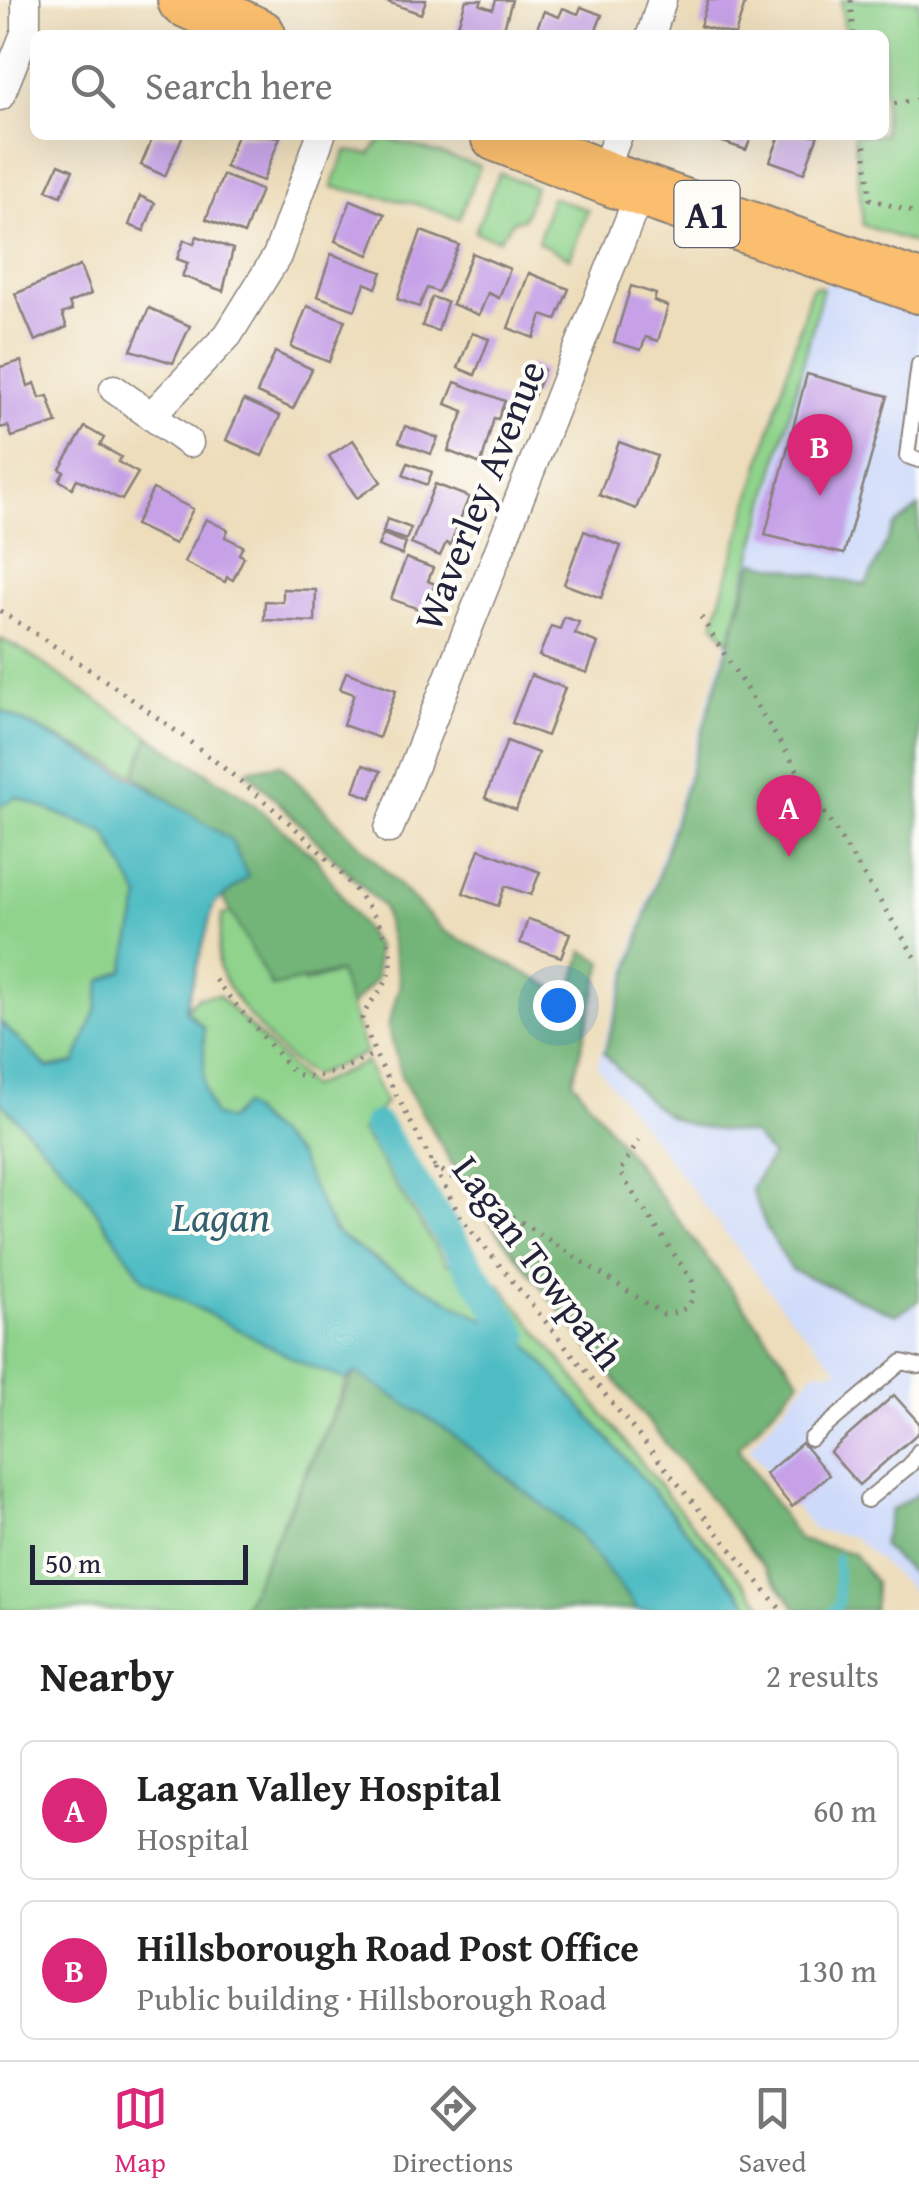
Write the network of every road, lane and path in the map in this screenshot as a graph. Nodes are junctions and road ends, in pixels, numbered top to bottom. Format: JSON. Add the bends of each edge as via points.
{"nodes":[{"id":1,"x":26,"y":0,"type":"edge"},
{"id":2,"x":184,"y":0,"type":"edge"},
{"id":3,"x":662,"y":0,"type":"edge"},
{"id":4,"x":851,"y":0,"type":"edge"},
{"id":5,"x":248,"y":30,"type":"edge"},
{"id":6,"x":653,"y":30,"type":"edge"},
{"id":7,"x":854,"y":30,"type":"edge"},
{"id":8,"x":0,"y":96,"type":"edge"},
{"id":9,"x":919,"y":100,"type":"edge"},
{"id":10,"x":889,"y":104,"type":"edge"},
{"id":11,"x":319,"y":140,"type":"edge"},
{"id":12,"x":516,"y":140,"type":"edge"},
{"id":13,"x":864,"y":140,"type":"edge"},
{"id":14,"x":620,"y":167,"type":"edge"},
{"id":15,"x":919,"y":214,"type":"edge"},
{"id":16,"x":919,"y":287,"type":"edge"},
{"id":17,"x":919,"y":364,"type":"edge"},
{"id":18,"x":114,"y":389,"type":"dead end"},
{"id":19,"x":151,"y":416,"type":"junction"},
{"id":20,"x":189,"y":443,"type":"dead end"},
{"id":21,"x":919,"y":460,"type":"edge"},
{"id":22,"x":0,"y":611,"type":"edge"},
{"id":23,"x":700,"y":617,"type":"dead end"},
{"id":24,"x":389,"y":829,"type":"dead end"},
{"id":25,"x":919,"y":963,"type":"edge"},
{"id":26,"x":215,"y":980,"type":"dead end"},
{"id":27,"x":374,"y":1054,"type":"junction"},
{"id":28,"x":640,"y":1142,"type":"dead end"},
{"id":29,"x":430,"y":1164,"type":"junction"},
{"id":30,"x":919,"y":1366,"type":"edge"},
{"id":31,"x":811,"y":1439,"type":"dead end"},
{"id":32,"x":919,"y":1451,"type":"edge"},
{"id":33,"x":867,"y":1500,"type":"dead end"},
{"id":34,"x":782,"y":1610,"type":"edge"}],
"edges":[{"from":1,"to":8,"type":"street","via":[[26,31]]},
{"from":2,"to":5,"type":"highway"},
{"from":3,"to":6,"type":"street"},
{"from":4,"to":7,"type":"path"},
{"from":9,"to":10,"type":"path"},
{"from":11,"to":19,"type":"street","via":[[277,256],[228,336]]},
{"from":12,"to":14,"type":"highway","number":"A1"},
{"from":13,"to":15,"type":"path","via":[[870,199]]},
{"from":14,"to":16,"type":"highway","number":"A1"},
{"from":14,"to":24,"type":"street","name":"Waverley Avenue"},
{"from":17,"to":21,"type":"lane","via":[[907,456]]},
{"from":18,"to":19,"type":"street"},
{"from":19,"to":20,"type":"street"},
{"from":22,"to":27,"type":"path","name":"Lagan Towpath","via":[[298,827],[359,896],[391,956],[390,977],[362,1018]]},
{"from":23,"to":25,"type":"path"},
{"from":26,"to":27,"type":"path","via":[[294,1073],[322,1077]]},
{"from":27,"to":29,"type":"path","name":"Lagan Towpath"},
{"from":28,"to":29,"type":"path","via":[[618,1172],[692,1281],[695,1294],[678,1313],[663,1314]]},
{"from":29,"to":34,"type":"path","name":"Lagan Towpath","via":[[461,1218]]},
{"from":30,"to":31,"type":"lane","via":[[902,1362]]},
{"from":32,"to":33,"type":"lane"}]}
